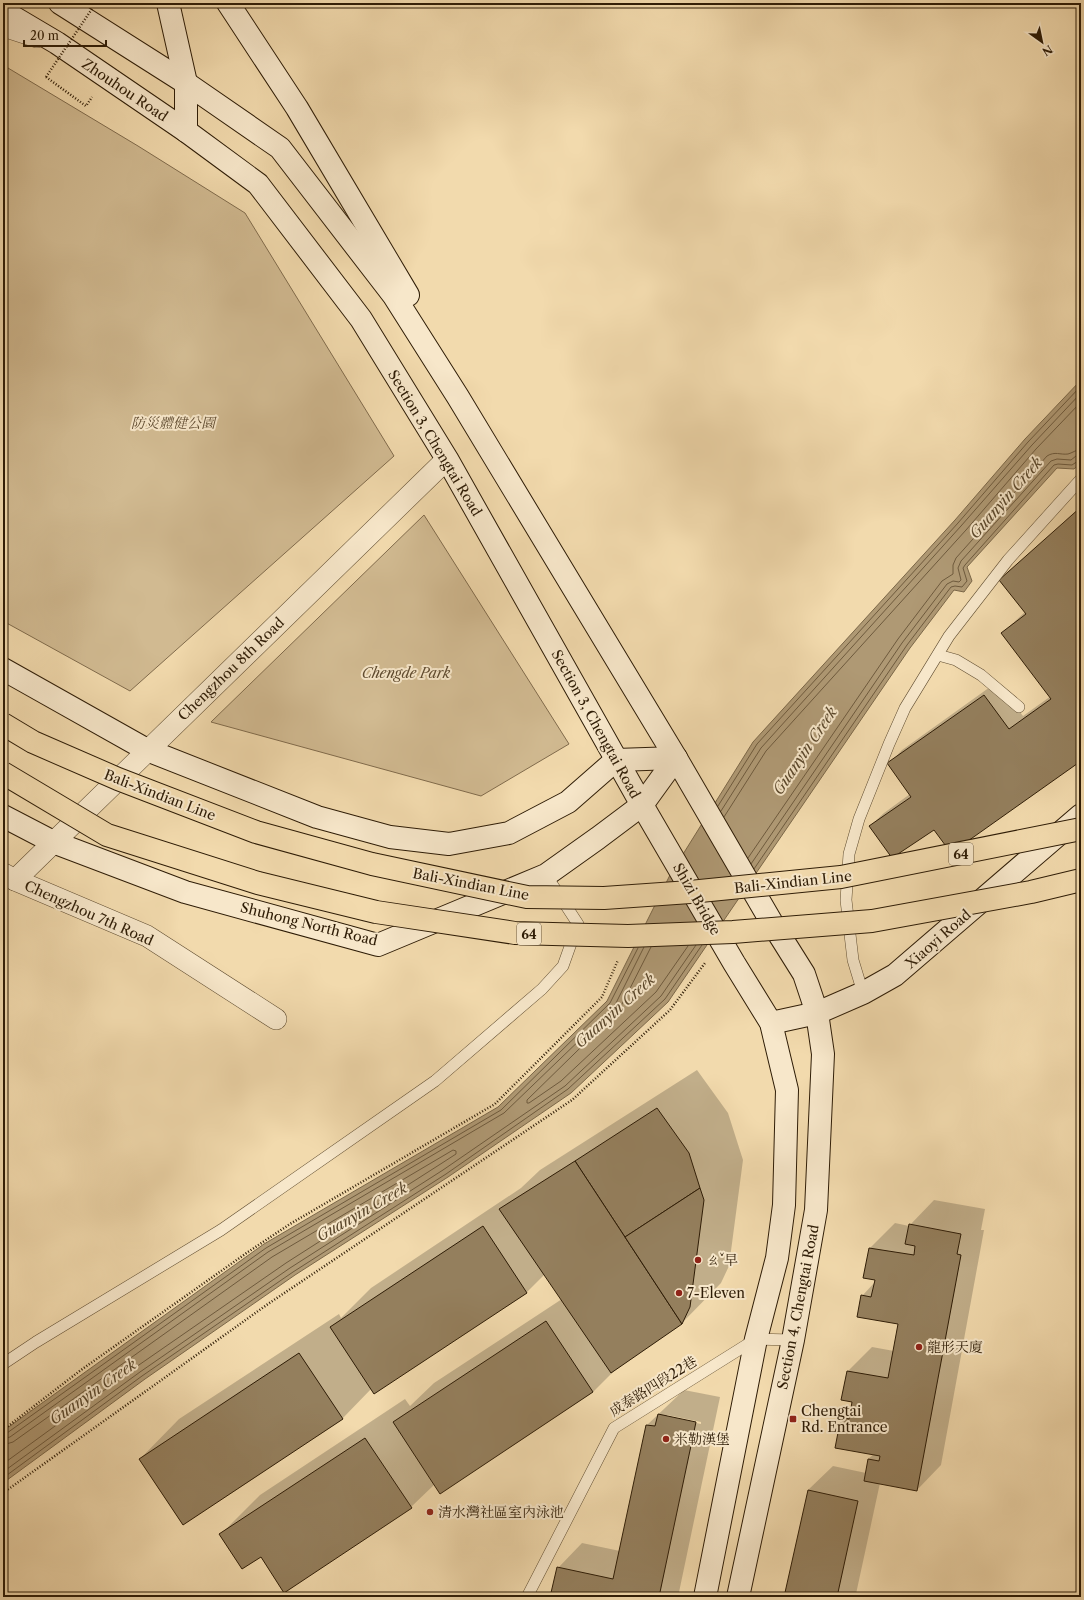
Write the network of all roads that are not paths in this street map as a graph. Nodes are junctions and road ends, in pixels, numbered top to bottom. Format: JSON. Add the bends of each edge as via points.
{"nodes":[{"id":1,"x":168,"y":3,"type":"edge"},
{"id":2,"x":228,"y":3,"type":"edge"},
{"id":3,"x":68,"y":6,"type":"edge"},
{"id":4,"x":3,"y":11,"type":"edge"},
{"id":5,"x":3,"y":26,"type":"edge"},
{"id":6,"x":57,"y":43,"type":"junction"},
{"id":7,"x":186,"y":83,"type":"junction"},
{"id":8,"x":186,"y":131,"type":"junction"},
{"id":9,"x":458,"y":397,"type":"junction"},
{"id":10,"x":447,"y":459,"type":"junction"},
{"id":11,"x":1081,"y":479,"type":"edge"},
{"id":12,"x":938,"y":655,"type":"junction"},
{"id":13,"x":3,"y":669,"type":"edge"},
{"id":14,"x":1019,"y":707,"type":"dead end"},
{"id":15,"x":3,"y":724,"type":"edge"},
{"id":16,"x":147,"y":750,"type":"junction"},
{"id":17,"x":676,"y":758,"type":"junction"},
{"id":18,"x":616,"y":760,"type":"junction"},
{"id":19,"x":3,"y":773,"type":"edge"},
{"id":20,"x":642,"y":805,"type":"junction"},
{"id":21,"x":1081,"y":815,"type":"edge"},
{"id":22,"x":3,"y":816,"type":"edge"},
{"id":23,"x":1081,"y":829,"type":"edge"},
{"id":24,"x":659,"y":835,"type":"joint"},
{"id":25,"x":53,"y":842,"type":"junction"},
{"id":26,"x":546,"y":875,"type":"junction"},
{"id":27,"x":9,"y":876,"type":"edge"},
{"id":28,"x":1081,"y":880,"type":"edge"},
{"id":29,"x":863,"y":992,"type":"junction"},
{"id":30,"x":817,"y":1013,"type":"junction"},
{"id":31,"x":276,"y":1019,"type":"dead end"},
{"id":32,"x":772,"y":1023,"type":"junction"},
{"id":33,"x":756,"y":1339,"type":"junction"},
{"id":34,"x":794,"y":1340,"type":"junction"},
{"id":35,"x":3,"y":1364,"type":"edge"},
{"id":36,"x":527,"y":1597,"type":"edge"},
{"id":37,"x":705,"y":1597,"type":"edge"},
{"id":38,"x":738,"y":1597,"type":"edge"}],
"edges":[{"from":1,"to":7,"type":"main road"},
{"from":2,"to":9,"type":"main road","via":[[297,108],[404,288]]},
{"from":3,"to":7,"type":"main road"},
{"from":4,"to":6,"type":"main road","name":"Zhouhou Road"},
{"from":5,"to":6,"type":"street"},
{"from":6,"to":8,"type":"main road","name":"Zhouhou Road"},
{"from":7,"to":8,"type":"main road"},
{"from":7,"to":9,"type":"main road","via":[[280,148],[394,296]]},
{"from":8,"to":10,"type":"main road","name":"Section 3, Chengtai Road","via":[[258,184],[361,319]]},
{"from":9,"to":17,"type":"main road"},
{"from":10,"to":16,"type":"street","name":"Chengzhou 8th Road"},
{"from":10,"to":18,"type":"main road","name":"Section 3, Chengtai Road"},
{"from":11,"to":12,"type":"lane","via":[[1008,560],[949,636]]},
{"from":12,"to":14,"type":"lane","via":[[956,660],[981,675]]},
{"from":12,"to":29,"type":"lane","via":[[902,715],[859,819],[849,854],[846,900],[853,960]]},
{"from":13,"to":16,"type":"main road"},
{"from":15,"to":23,"type":"highway","name":"Bali-Xindian Line","number":"64","bridge":true,"via":[[33,742],[118,779],[256,832],[372,864],[527,897],[604,898],[841,877]]},
{"from":16,"to":18,"type":"main road","via":[[317,817],[390,837],[450,844],[509,833],[568,802]]},
{"from":16,"to":25,"type":"street","name":"Chengzhou 8th Road"},
{"from":17,"to":18,"type":"main road"},
{"from":17,"to":20,"type":"main road","name":"Shuhong North Road"},
{"from":17,"to":30,"type":"main road","via":[[804,974]]},
{"from":18,"to":20,"type":"main road","name":"Section 3, Chengtai Road"},
{"from":19,"to":28,"type":"highway","number":"64","bridge":true,"via":[[107,836],[258,883],[376,912],[515,934],[628,936],[872,921],[1031,892]]},
{"from":20,"to":24,"type":"main road","name":"Section 3, Chengtai Road"},
{"from":20,"to":26,"type":"main road","name":"Shuhong North Road"},
{"from":21,"to":29,"type":"main road","name":"Xiaoyi Road","via":[[895,975]]},
{"from":22,"to":25,"type":"main road","name":"Shuhong North Road"},
{"from":24,"to":32,"type":"main road","name":"Shizi Bridge","bridge":true},
{"from":25,"to":26,"type":"main road","name":"Shuhong North Road","via":[[184,892],[378,945]]},
{"from":25,"to":27,"type":"street","name":"Chengzhou 8th Road"},
{"from":26,"to":35,"type":"lane","via":[[578,924],[563,966],[542,989],[435,1081],[403,1104],[221,1230]]},
{"from":27,"to":31,"type":"street","name":"Chengzhou 7th Road","via":[[147,936]]},
{"from":29,"to":30,"type":"main road","name":"Xiaoyi Road"},
{"from":30,"to":32,"type":"main road","name":"Xiaoyi Road"},
{"from":30,"to":34,"type":"main road","name":"Section 4, Chengtai Road","via":[[823,1054],[816,1210]]},
{"from":32,"to":33,"type":"main road","via":[[787,1090],[784,1205],[776,1258]]},
{"from":33,"to":34,"type":"lane"},
{"from":33,"to":36,"type":"lane","name":"成泰路四段22巷","via":[[614,1428]]},
{"from":33,"to":37,"type":"main road"},
{"from":34,"to":38,"type":"main road","name":"Section 4, Chengtai Road"}]}
